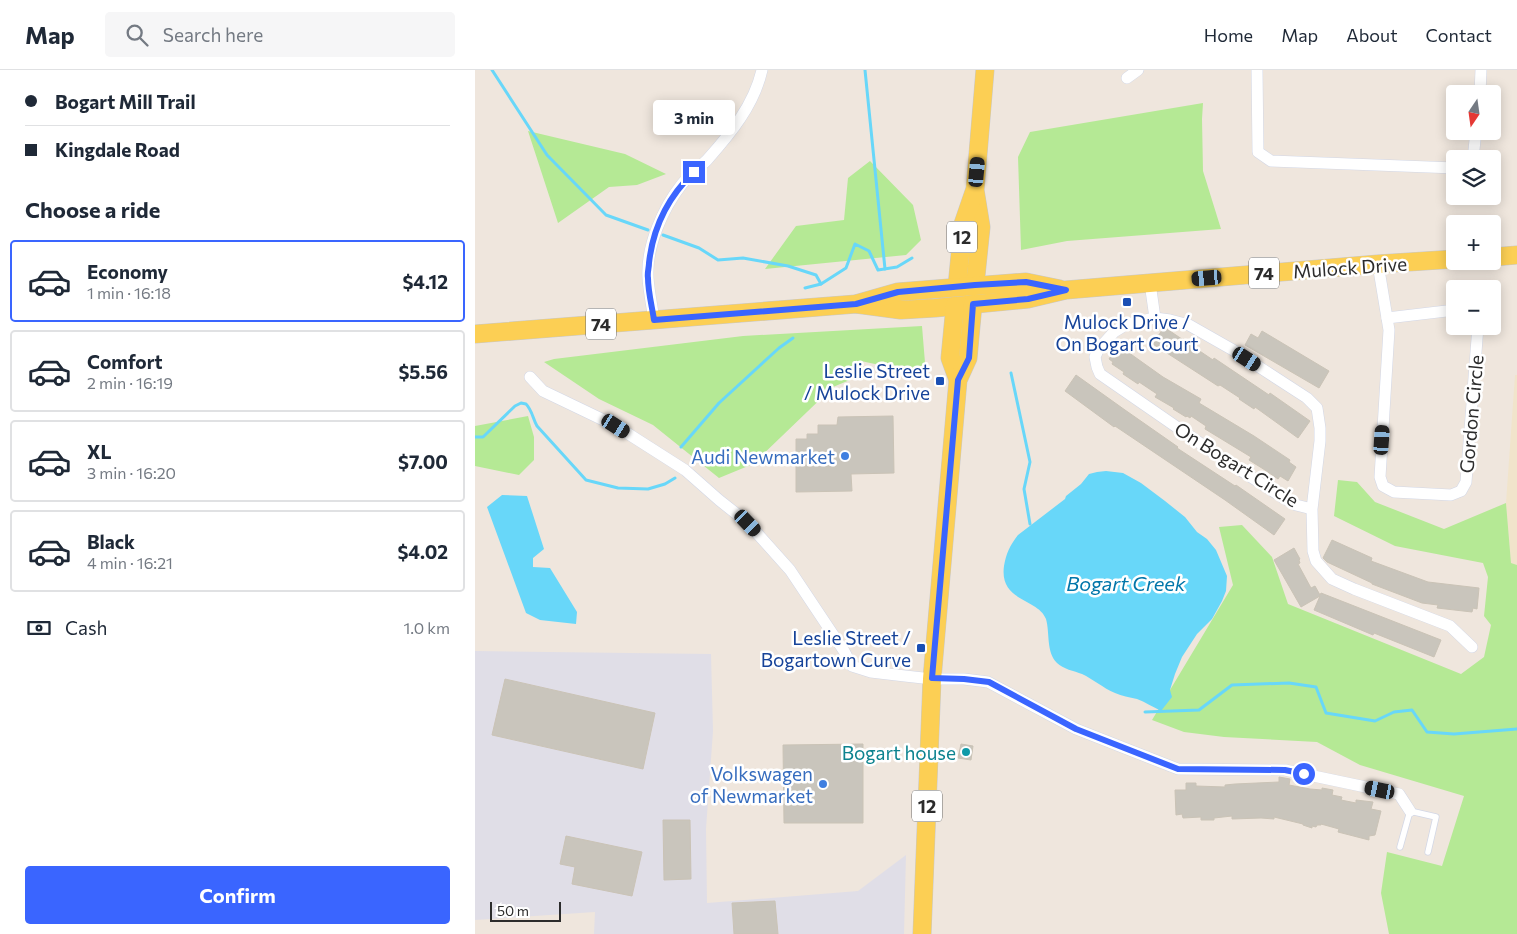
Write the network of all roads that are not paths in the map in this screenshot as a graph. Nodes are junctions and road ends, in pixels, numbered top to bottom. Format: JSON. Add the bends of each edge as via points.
{"nodes":[{"id":1,"x":762,"y":70,"type":"edge"},
{"id":2,"x":985,"y":70,"type":"edge"},
{"id":3,"x":1138,"y":70,"type":"edge"},
{"id":4,"x":1257,"y":70,"type":"edge"},
{"id":5,"x":1481,"y":70,"type":"edge"},
{"id":6,"x":1127,"y":78,"type":"dead end"},
{"id":7,"x":1480,"y":85,"type":"edge"},
{"id":8,"x":1446,"y":168,"type":"edge"},
{"id":9,"x":975,"y":190,"type":"junction"},
{"id":10,"x":1517,"y":255,"type":"edge"},
{"id":11,"x":1501,"y":256,"type":"edge"},
{"id":12,"x":1446,"y":260,"type":"edge"},
{"id":13,"x":1378,"y":264,"type":"junction"},
{"id":14,"x":1150,"y":283,"type":"junction"},
{"id":15,"x":975,"y":285,"type":"junction"},
{"id":16,"x":957,"y":287,"type":"junction"},
{"id":17,"x":1066,"y":290,"type":"junction"},
{"id":18,"x":856,"y":304,"type":"junction"},
{"id":19,"x":973,"y":304,"type":"junction"},
{"id":20,"x":955,"y":306,"type":"junction"},
{"id":21,"x":1446,"y":311,"type":"edge"},
{"id":22,"x":1155,"y":318,"type":"junction"},
{"id":23,"x":1387,"y":318,"type":"junction"},
{"id":24,"x":654,"y":320,"type":"junction"},
{"id":25,"x":475,"y":334,"type":"edge"},
{"id":26,"x":1477,"y":335,"type":"edge"},
{"id":27,"x":530,"y":376,"type":"dead end"},
{"id":28,"x":958,"y":380,"type":"junction"},
{"id":29,"x":1312,"y":509,"type":"junction"},
{"id":30,"x":1472,"y":647,"type":"dead end"},
{"id":31,"x":932,"y":678,"type":"junction"},
{"id":32,"x":1410,"y":811,"type":"junction"},
{"id":33,"x":1400,"y":847,"type":"dead end"},
{"id":34,"x":1429,"y":852,"type":"dead end"},
{"id":35,"x":922,"y":934,"type":"edge"}],
"edges":[{"from":1,"to":24,"type":"street","via":[[752,101],[706,161],[683,183],[658,224],[647,277]]},
{"from":2,"to":9,"type":"main road","number":"12"},
{"from":3,"to":6,"type":"street"},
{"from":4,"to":8,"type":"street","via":[[1258,152],[1271,161]]},
{"from":5,"to":7,"type":"street"},
{"from":9,"to":15,"type":"main road","number":"12","via":[[981,227]]},
{"from":9,"to":16,"type":"main road","number":"12","via":[[963,224]]},
{"from":10,"to":11,"type":"main road"},
{"from":12,"to":13,"type":"main road","name":"Mulock Drive","number":"74"},
{"from":13,"to":14,"type":"main road","name":"Mulock Drive","number":"74"},
{"from":13,"to":23,"type":"street","name":"Gordon Circle"},
{"from":14,"to":17,"type":"main road","name":"Mulock Drive","number":"74"},
{"from":14,"to":22,"type":"street"},
{"from":15,"to":16,"type":"main road","name":"Mulock Drive","number":"74"},
{"from":15,"to":17,"type":"main road","name":"Mulock Drive","number":"74","via":[[1026,282]]},
{"from":16,"to":18,"type":"main road","name":"Mulock Drive","number":"74","via":[[898,292]]},
{"from":17,"to":19,"type":"main road","name":"Mulock Drive","number":"74","via":[[1028,299]]},
{"from":18,"to":20,"type":"main road","name":"Mulock Drive","number":"74","via":[[901,310]]},
{"from":18,"to":24,"type":"main road","name":"Mulock Drive","number":"74"},
{"from":19,"to":20,"type":"main road","name":"Mulock Drive","number":"74"},
{"from":19,"to":28,"type":"main road","number":"12","via":[[969,358]]},
{"from":20,"to":28,"type":"main road","number":"12","via":[[950,358]]},
{"from":21,"to":23,"type":"street"},
{"from":22,"to":29,"type":"street","name":"On Bogart Circle","via":[[1189,326],[1240,355],[1307,398],[1317,408],[1320,441]]},
{"from":22,"to":29,"type":"street","name":"On Bogart Circle","via":[[1127,324],[1114,332],[1095,357],[1100,374],[1282,497]]},
{"from":23,"to":26,"type":"street","name":"Gordon Circle","via":[[1389,330],[1380,477],[1383,486],[1394,492],[1451,496],[1461,491],[1466,482]]},
{"from":24,"to":25,"type":"main road","name":"Mulock Drive","number":"74"},
{"from":27,"to":31,"type":"street","via":[[543,391],[616,426],[685,470],[748,523],[790,570],[852,666],[871,672]]},
{"from":28,"to":31,"type":"main road","number":"12"},
{"from":29,"to":30,"type":"street","via":[[1313,551],[1316,561],[1331,579],[1450,626]]},
{"from":31,"to":32,"type":"street","via":[[989,682],[1076,729],[1178,769],[1285,770],[1399,794]]},
{"from":31,"to":35,"type":"main road","number":"12"},
{"from":32,"to":33,"type":"lane"},
{"from":32,"to":34,"type":"lane","via":[[1436,817]]}]}
